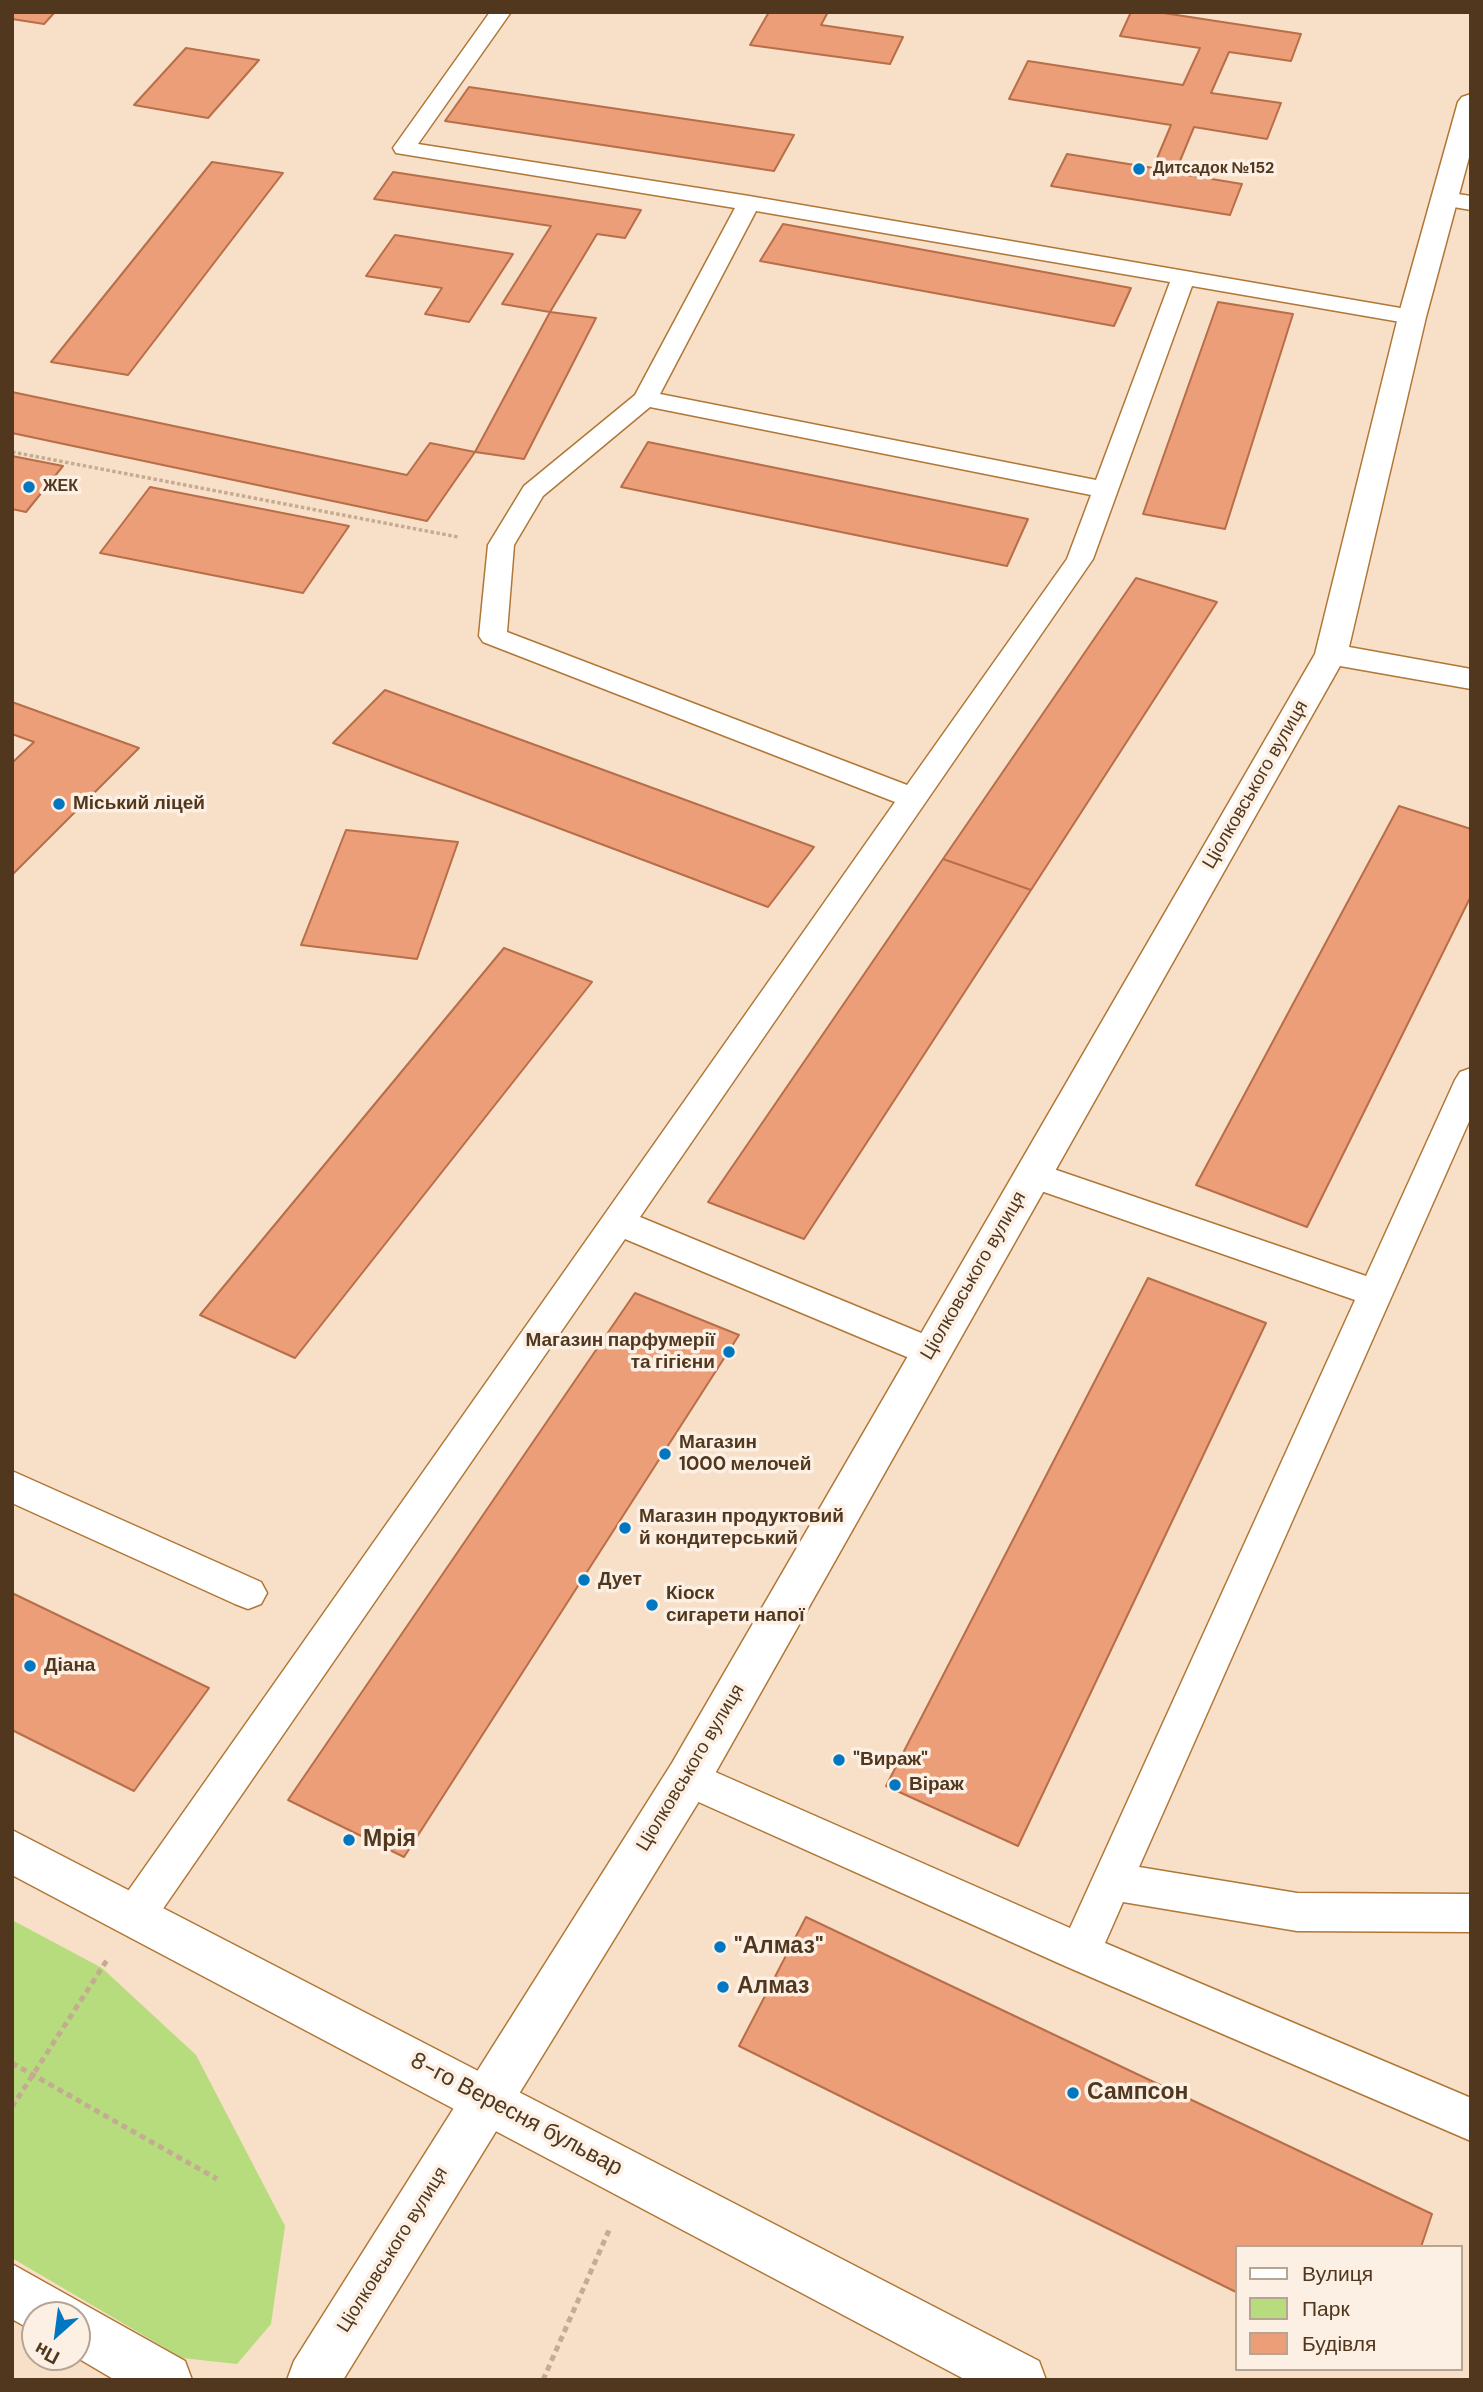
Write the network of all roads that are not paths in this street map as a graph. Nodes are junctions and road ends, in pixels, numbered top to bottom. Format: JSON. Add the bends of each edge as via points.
{"nodes":[{"id":1,"x":501,"y":12,"type":"edge"},
{"id":2,"x":1471,"y":102,"type":"edge"},
{"id":3,"x":1457,"y":201,"type":"edge"},
{"id":4,"x":749,"y":203,"type":"junction"},
{"id":5,"x":1184,"y":277,"type":"junction"},
{"id":6,"x":1412,"y":317,"type":"junction"},
{"id":7,"x":645,"y":399,"type":"junction"},
{"id":8,"x":1105,"y":490,"type":"junction"},
{"id":9,"x":1331,"y":654,"type":"junction"},
{"id":10,"x":1471,"y":679,"type":"edge"},
{"id":11,"x":912,"y":799,"type":"junction"},
{"id":12,"x":1471,"y":1080,"type":"edge"},
{"id":13,"x":1033,"y":1175,"type":"junction"},
{"id":14,"x":616,"y":1221,"type":"junction"},
{"id":15,"x":1375,"y":1293,"type":"junction"},
{"id":16,"x":931,"y":1352,"type":"junction"},
{"id":17,"x":12,"y":1486,"type":"edge"},
{"id":18,"x":248,"y":1593,"type":"dead end"},
{"id":19,"x":688,"y":1778,"type":"junction"},
{"id":20,"x":12,"y":1850,"type":"edge"},
{"id":21,"x":1112,"y":1881,"type":"junction"},
{"id":22,"x":1471,"y":1913,"type":"edge"},
{"id":23,"x":135,"y":1915,"type":"junction"},
{"id":24,"x":1080,"y":1952,"type":"junction"},
{"id":25,"x":486,"y":2099,"type":"junction"},
{"id":26,"x":1471,"y":2120,"type":"edge"},
{"id":27,"x":12,"y":2290,"type":"edge"},
{"id":28,"x":31,"y":2301,"type":"edge"},
{"id":29,"x":91,"y":2336,"type":"edge"},
{"id":30,"x":166,"y":2380,"type":"edge"},
{"id":31,"x":313,"y":2380,"type":"edge"},
{"id":32,"x":1020,"y":2380,"type":"edge"}],
"edges":[{"from":1,"to":4,"type":"lane","via":[[404,148]]},
{"from":2,"to":3,"type":"street","name":"Ціолковського вулиця"},
{"from":3,"to":6,"type":"street","name":"Ціолковського вулиця"},
{"from":4,"to":5,"type":"lane"},
{"from":4,"to":7,"type":"lane"},
{"from":5,"to":6,"type":"lane"},
{"from":5,"to":8,"type":"lane"},
{"from":6,"to":9,"type":"street","name":"Ціолковського вулиця"},
{"from":7,"to":8,"type":"lane"},
{"from":7,"to":11,"type":"lane","via":[[533,491],[500,545],[493,636]]},
{"from":8,"to":11,"type":"lane","via":[[1080,559]]},
{"from":9,"to":10,"type":"street"},
{"from":9,"to":13,"type":"street","name":"Ціолковського вулиця"},
{"from":11,"to":14,"type":"lane"},
{"from":12,"to":15,"type":"lane"},
{"from":13,"to":15,"type":"lane"},
{"from":13,"to":16,"type":"street","name":"Ціолковського вулиця"},
{"from":14,"to":16,"type":"lane"},
{"from":14,"to":23,"type":"lane"},
{"from":15,"to":21,"type":"lane"},
{"from":16,"to":19,"type":"street","name":"Ціолковського вулиця"},
{"from":17,"to":18,"type":"lane"},
{"from":19,"to":24,"type":"lane"},
{"from":19,"to":25,"type":"street","name":"Ціолковського вулиця"},
{"from":20,"to":23,"type":"street","name":"8-го Вересня бульвар"},
{"from":21,"to":22,"type":"lane","via":[[1297,1912]]},
{"from":21,"to":24,"type":"lane"},
{"from":23,"to":25,"type":"street","name":"8-го Вересня бульвар"},
{"from":24,"to":26,"type":"lane"},
{"from":25,"to":31,"type":"street","name":"Ціолковського вулиця"},
{"from":25,"to":32,"type":"street","name":"8-го Вересня бульвар"},
{"from":27,"to":28,"type":"street"},
{"from":29,"to":30,"type":"street"}]}
